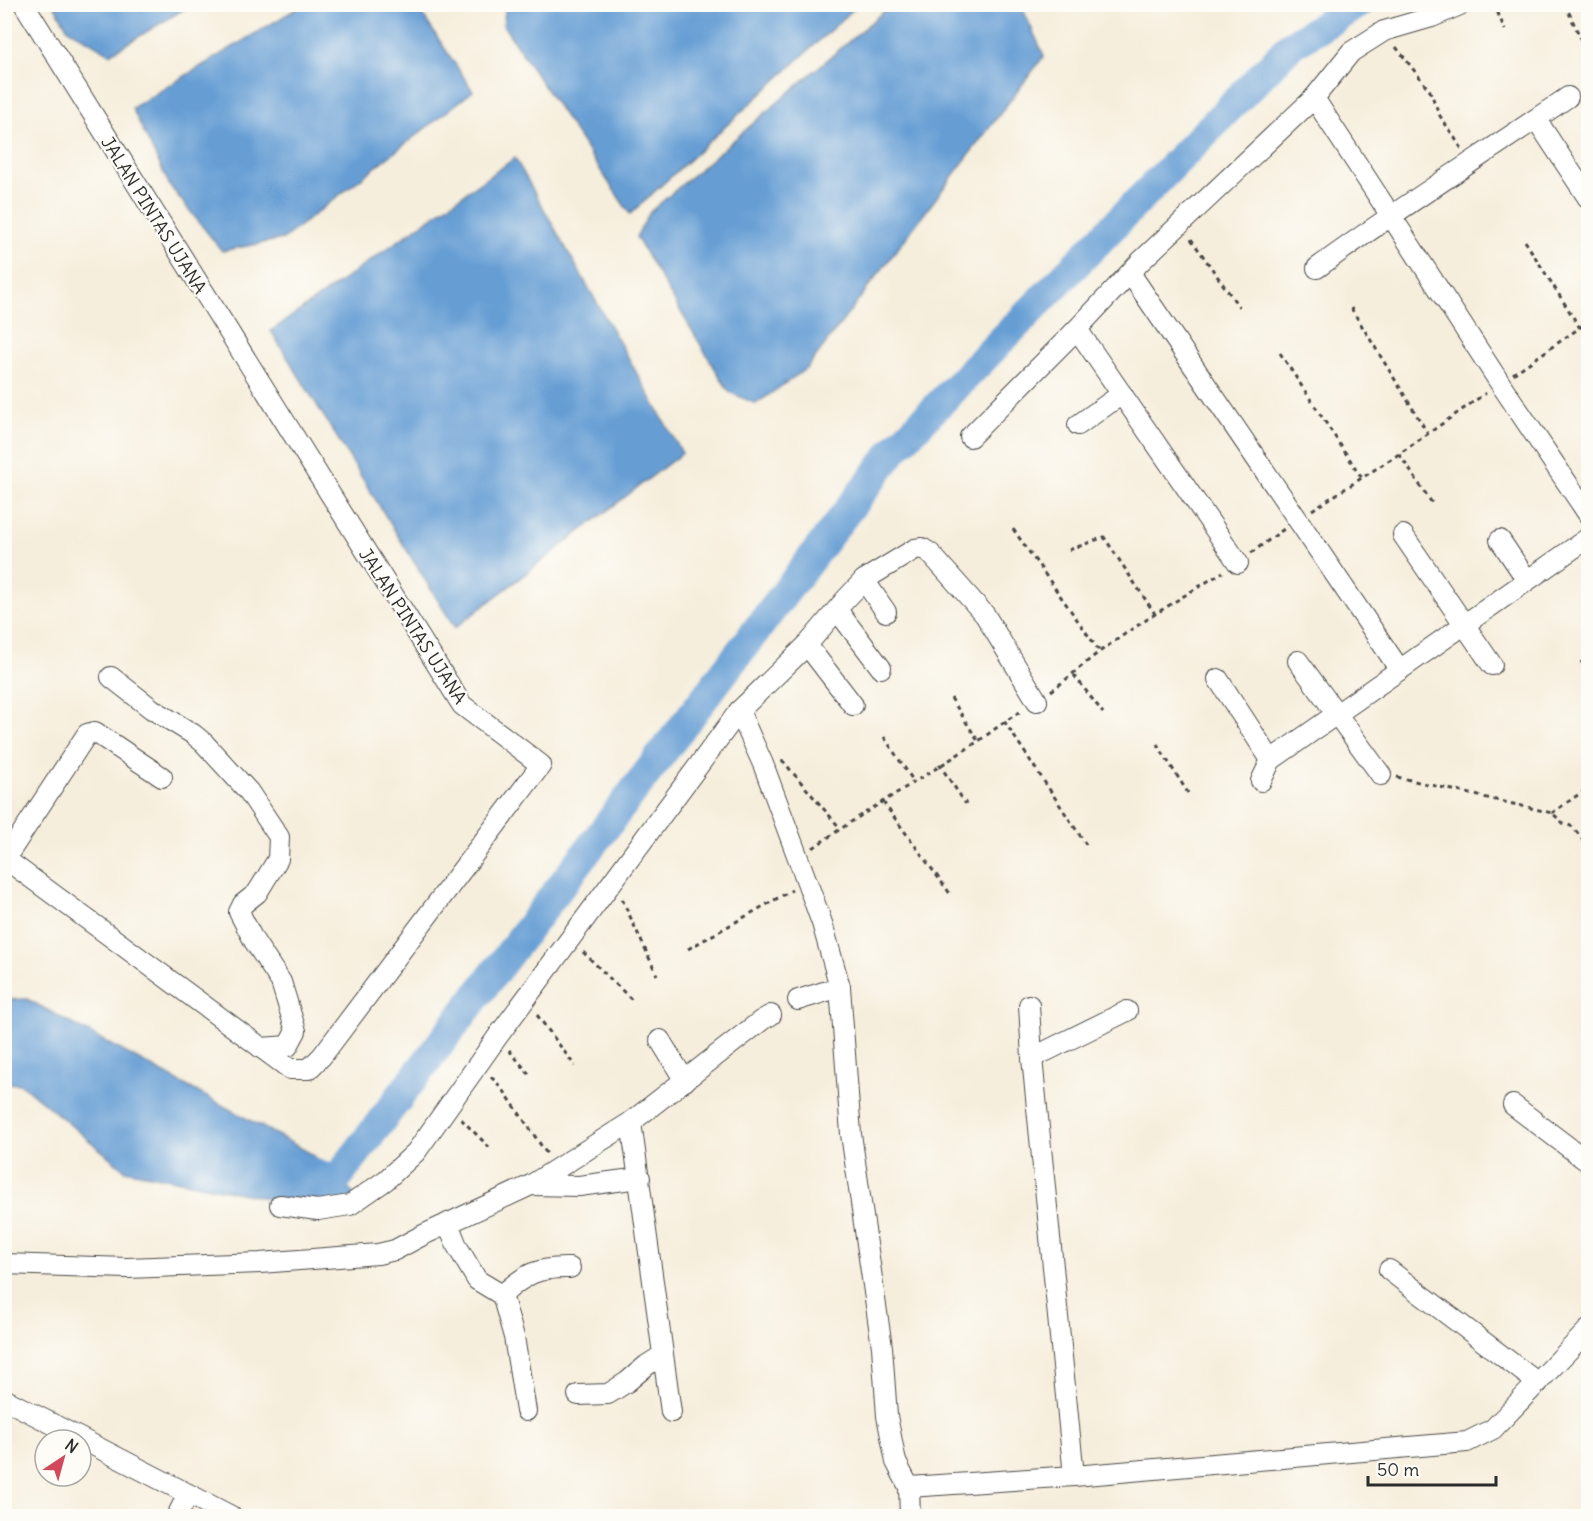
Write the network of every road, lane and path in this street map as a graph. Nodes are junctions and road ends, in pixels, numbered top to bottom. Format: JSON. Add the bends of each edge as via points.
{"nodes":[{"id":1,"x":24,"y":4,"type":"edge"},
{"id":2,"x":1462,"y":4,"type":"edge"},
{"id":3,"x":1494,"y":4,"type":"edge"},
{"id":4,"x":1565,"y":4,"type":"edge"},
{"id":5,"x":1505,"y":30,"type":"dead end"},
{"id":6,"x":1384,"y":31,"type":"junction"},
{"id":7,"x":1584,"y":46,"type":"dead end"},
{"id":8,"x":1568,"y":97,"type":"dead end"},
{"id":9,"x":1314,"y":98,"type":"junction"},
{"id":10,"x":1536,"y":119,"type":"junction"},
{"id":11,"x":1472,"y":163,"type":"junction"},
{"id":12,"x":1588,"y":198,"type":"edge"},
{"id":13,"x":1390,"y":214,"type":"junction"},
{"id":14,"x":1184,"y":221,"type":"junction"},
{"id":15,"x":1525,"y":242,"type":"dead end"},
{"id":16,"x":1317,"y":267,"type":"dead end"},
{"id":17,"x":1130,"y":273,"type":"junction"},
{"id":18,"x":1239,"y":307,"type":"dead end"},
{"id":19,"x":1351,"y":308,"type":"dead end"},
{"id":20,"x":1588,"y":322,"type":"edge"},
{"id":21,"x":1580,"y":328,"type":"junction"},
{"id":22,"x":1077,"y":329,"type":"junction"},
{"id":23,"x":1280,"y":353,"type":"dead end"},
{"id":24,"x":1500,"y":383,"type":"junction"},
{"id":25,"x":1122,"y":394,"type":"junction"},
{"id":26,"x":1078,"y":425,"type":"dead end"},
{"id":27,"x":1427,"y":432,"type":"junction"},
{"id":28,"x":970,"y":437,"type":"dead end"},
{"id":29,"x":1399,"y":454,"type":"junction"},
{"id":30,"x":1362,"y":477,"type":"junction"},
{"id":31,"x":1432,"y":503,"type":"dead end"},
{"id":32,"x":1588,"y":514,"type":"edge"},
{"id":33,"x":1297,"y":520,"type":"junction"},
{"id":34,"x":1013,"y":530,"type":"dead end"},
{"id":35,"x":1402,"y":535,"type":"dead end"},
{"id":36,"x":1588,"y":538,"type":"edge"},
{"id":37,"x":1500,"y":540,"type":"dead end"},
{"id":38,"x":1069,"y":550,"type":"dead end"},
{"id":39,"x":1238,"y":563,"type":"junction"},
{"id":40,"x":1527,"y":579,"type":"junction"},
{"id":41,"x":864,"y":580,"type":"junction"},
{"id":42,"x":837,"y":610,"type":"junction"},
{"id":43,"x":886,"y":612,"type":"dead end"},
{"id":44,"x":1155,"y":614,"type":"junction"},
{"id":45,"x":1466,"y":625,"type":"junction"},
{"id":46,"x":807,"y":645,"type":"junction"},
{"id":47,"x":1100,"y":652,"type":"junction"},
{"id":48,"x":1298,"y":661,"type":"dead end"},
{"id":49,"x":1581,"y":661,"type":"dead end"},
{"id":50,"x":1492,"y":665,"type":"dead end"},
{"id":51,"x":881,"y":668,"type":"dead end"},
{"id":52,"x":1400,"y":670,"type":"junction"},
{"id":53,"x":1588,"y":672,"type":"edge"},
{"id":54,"x":1074,"y":675,"type":"junction"},
{"id":55,"x":111,"y":677,"type":"dead end"},
{"id":56,"x":1218,"y":679,"type":"dead end"},
{"id":57,"x":951,"y":698,"type":"dead end"},
{"id":58,"x":1037,"y":701,"type":"junction"},
{"id":59,"x":853,"y":705,"type":"dead end"},
{"id":60,"x":739,"y":711,"type":"junction"},
{"id":61,"x":1104,"y":713,"type":"dead end"},
{"id":62,"x":1337,"y":716,"type":"junction"},
{"id":63,"x":1004,"y":721,"type":"junction"},
{"id":64,"x":884,"y":736,"type":"dead end"},
{"id":65,"x":978,"y":741,"type":"junction"},
{"id":66,"x":1157,"y":744,"type":"dead end"},
{"id":67,"x":778,"y":756,"type":"dead end"},
{"id":68,"x":1271,"y":760,"type":"junction"},
{"id":69,"x":939,"y":765,"type":"junction"},
{"id":70,"x":1381,"y":775,"type":"joint"},
{"id":71,"x":162,"y":777,"type":"dead end"},
{"id":72,"x":1261,"y":781,"type":"dead end"},
{"id":73,"x":914,"y":782,"type":"junction"},
{"id":74,"x":1588,"y":788,"type":"edge"},
{"id":75,"x":1188,"y":793,"type":"dead end"},
{"id":76,"x":883,"y":802,"type":"junction"},
{"id":77,"x":966,"y":804,"type":"dead end"},
{"id":78,"x":1552,"y":813,"type":"junction"},
{"id":79,"x":840,"y":828,"type":"junction"},
{"id":80,"x":1087,"y":846,"type":"dead end"},
{"id":81,"x":1588,"y":847,"type":"edge"},
{"id":82,"x":5,"y":859,"type":"edge"},
{"id":83,"x":797,"y":859,"type":"junction"},
{"id":84,"x":614,"y":881,"type":"junction"},
{"id":85,"x":807,"y":882,"type":"junction"},
{"id":86,"x":951,"y":895,"type":"dead end"},
{"id":87,"x":571,"y":940,"type":"junction"},
{"id":88,"x":688,"y":949,"type":"dead end"},
{"id":89,"x":657,"y":975,"type":"dead end"},
{"id":90,"x":840,"y":987,"type":"junction"},
{"id":91,"x":798,"y":1000,"type":"dead end"},
{"id":92,"x":525,"y":1001,"type":"junction"},
{"id":93,"x":634,"y":1002,"type":"dead end"},
{"id":94,"x":1029,"y":1005,"type":"dead end"},
{"id":95,"x":1127,"y":1011,"type":"dead end"},
{"id":96,"x":771,"y":1015,"type":"dead end"},
{"id":97,"x":498,"y":1036,"type":"junction"},
{"id":98,"x":660,"y":1040,"type":"dead end"},
{"id":99,"x":261,"y":1048,"type":"junction"},
{"id":100,"x":1032,"y":1058,"type":"junction"},
{"id":101,"x":575,"y":1066,"type":"dead end"},
{"id":102,"x":529,"y":1074,"type":"dead end"},
{"id":103,"x":685,"y":1081,"type":"junction"},
{"id":104,"x":502,"y":1088,"type":"dead end"},
{"id":105,"x":454,"y":1097,"type":"junction"},
{"id":106,"x":1513,"y":1105,"type":"dead end"},
{"id":107,"x":632,"y":1122,"type":"junction"},
{"id":108,"x":489,"y":1147,"type":"dead end"},
{"id":109,"x":1588,"y":1162,"type":"edge"},
{"id":110,"x":556,"y":1168,"type":"junction"},
{"id":111,"x":640,"y":1179,"type":"junction"},
{"id":112,"x":531,"y":1185,"type":"junction"},
{"id":113,"x":280,"y":1205,"type":"dead end"},
{"id":114,"x":448,"y":1223,"type":"junction"},
{"id":115,"x":4,"y":1264,"type":"edge"},
{"id":116,"x":570,"y":1268,"type":"dead end"},
{"id":117,"x":1389,"y":1270,"type":"dead end"},
{"id":118,"x":502,"y":1295,"type":"junction"},
{"id":119,"x":1588,"y":1330,"type":"edge"},
{"id":120,"x":663,"y":1356,"type":"junction"},
{"id":121,"x":1538,"y":1383,"type":"junction"},
{"id":122,"x":578,"y":1395,"type":"dead end"},
{"id":123,"x":4,"y":1399,"type":"edge"},
{"id":124,"x":526,"y":1410,"type":"dead end"},
{"id":125,"x":671,"y":1412,"type":"dead end"},
{"id":126,"x":1074,"y":1476,"type":"junction"},
{"id":127,"x":909,"y":1487,"type":"junction"},
{"id":128,"x":188,"y":1494,"type":"junction"},
{"id":129,"x":177,"y":1516,"type":"edge"},
{"id":130,"x":231,"y":1516,"type":"edge"},
{"id":131,"x":910,"y":1516,"type":"edge"}],
"edges":[{"from":1,"to":99,"type":"street","name":"JALAN PINTAS UJANA","via":[[462,705],[541,765],[322,1056],[309,1069],[290,1069]]},
{"from":2,"to":6,"type":"street"},
{"from":3,"to":5,"type":"path"},
{"from":4,"to":7,"type":"path"},
{"from":6,"to":9,"type":"street","via":[[1351,52]]},
{"from":6,"to":11,"type":"path","via":[[1430,91],[1440,116]]},
{"from":8,"to":10,"type":"street"},
{"from":9,"to":13,"type":"street"},
{"from":9,"to":14,"type":"street"},
{"from":10,"to":11,"type":"street"},
{"from":10,"to":12,"type":"street"},
{"from":11,"to":13,"type":"street"},
{"from":13,"to":16,"type":"street"},
{"from":13,"to":24,"type":"street"},
{"from":14,"to":17,"type":"street"},
{"from":14,"to":18,"type":"path","via":[[1188,233]]},
{"from":15,"to":21,"type":"path"},
{"from":17,"to":22,"type":"street"},
{"from":17,"to":33,"type":"street"},
{"from":19,"to":27,"type":"path"},
{"from":20,"to":21,"type":"path"},
{"from":21,"to":24,"type":"path"},
{"from":22,"to":25,"type":"street"},
{"from":22,"to":28,"type":"street"},
{"from":23,"to":30,"type":"path"},
{"from":24,"to":27,"type":"path"},
{"from":24,"to":32,"type":"street"},
{"from":25,"to":26,"type":"street"},
{"from":25,"to":39,"type":"street"},
{"from":27,"to":29,"type":"path"},
{"from":29,"to":30,"type":"path"},
{"from":29,"to":31,"type":"path"},
{"from":30,"to":33,"type":"path"},
{"from":33,"to":39,"type":"path"},
{"from":33,"to":52,"type":"street"},
{"from":34,"to":47,"type":"path"},
{"from":35,"to":45,"type":"street"},
{"from":36,"to":40,"type":"street"},
{"from":37,"to":40,"type":"street"},
{"from":38,"to":44,"type":"path","via":[[1104,537]]},
{"from":39,"to":44,"type":"path"},
{"from":40,"to":45,"type":"street"},
{"from":41,"to":42,"type":"street"},
{"from":41,"to":43,"type":"street"},
{"from":41,"to":58,"type":"street","via":[[915,549],[930,553],[985,615]]},
{"from":42,"to":46,"type":"street"},
{"from":42,"to":51,"type":"street"},
{"from":44,"to":47,"type":"path"},
{"from":45,"to":50,"type":"street"},
{"from":45,"to":52,"type":"street"},
{"from":46,"to":59,"type":"street"},
{"from":46,"to":60,"type":"street"},
{"from":47,"to":54,"type":"path"},
{"from":48,"to":62,"type":"street"},
{"from":49,"to":53,"type":"path"},
{"from":52,"to":62,"type":"street"},
{"from":54,"to":58,"type":"path"},
{"from":54,"to":61,"type":"path"},
{"from":55,"to":99,"type":"street","via":[[204,743],[249,792],[279,837],[278,859],[257,893],[239,912],[281,982],[296,1031],[288,1046]]},
{"from":56,"to":68,"type":"street"},
{"from":57,"to":65,"type":"path"},
{"from":58,"to":63,"type":"path"},
{"from":60,"to":83,"type":"street","via":[[763,764]]},
{"from":60,"to":84,"type":"street"},
{"from":62,"to":68,"type":"street"},
{"from":62,"to":70,"type":"street"},
{"from":63,"to":65,"type":"path"},
{"from":63,"to":80,"type":"path"},
{"from":64,"to":73,"type":"path"},
{"from":65,"to":69,"type":"path"},
{"from":66,"to":75,"type":"path"},
{"from":67,"to":79,"type":"path"},
{"from":68,"to":72,"type":"street"},
{"from":69,"to":73,"type":"path"},
{"from":69,"to":77,"type":"path"},
{"from":70,"to":78,"type":"path"},
{"from":71,"to":82,"type":"street","via":[[95,732],[87,734]]},
{"from":73,"to":76,"type":"path"},
{"from":74,"to":78,"type":"path"},
{"from":76,"to":79,"type":"path"},
{"from":76,"to":86,"type":"path"},
{"from":78,"to":81,"type":"path","via":[[1573,827]]},
{"from":79,"to":83,"type":"path"},
{"from":82,"to":99,"type":"street","name":"JALAN PINTAS UJANA"},
{"from":83,"to":85,"type":"street"},
{"from":84,"to":87,"type":"street"},
{"from":84,"to":89,"type":"path"},
{"from":85,"to":88,"type":"path"},
{"from":85,"to":90,"type":"street"},
{"from":87,"to":92,"type":"street"},
{"from":87,"to":93,"type":"path"},
{"from":90,"to":91,"type":"street"},
{"from":90,"to":127,"type":"street","via":[[851,1134],[882,1347],[887,1416],[896,1462]]},
{"from":92,"to":97,"type":"street"},
{"from":92,"to":101,"type":"path"},
{"from":94,"to":100,"type":"street"},
{"from":95,"to":100,"type":"street"},
{"from":96,"to":103,"type":"street"},
{"from":97,"to":102,"type":"path"},
{"from":97,"to":105,"type":"street"},
{"from":98,"to":103,"type":"street"},
{"from":100,"to":126,"type":"street"},
{"from":103,"to":107,"type":"street"},
{"from":104,"to":110,"type":"path"},
{"from":105,"to":108,"type":"path","via":[[460,1118]]},
{"from":105,"to":113,"type":"street","via":[[416,1152],[386,1180],[350,1205],[318,1210]]},
{"from":106,"to":109,"type":"street"},
{"from":107,"to":110,"type":"street"},
{"from":107,"to":111,"type":"street"},
{"from":110,"to":112,"type":"street"},
{"from":111,"to":112,"type":"street","via":[[579,1186]]},
{"from":111,"to":120,"type":"street"},
{"from":112,"to":114,"type":"street"},
{"from":114,"to":115,"type":"street","via":[[395,1250],[378,1254],[127,1268]]},
{"from":114,"to":118,"type":"street","via":[[477,1280]]},
{"from":116,"to":118,"type":"street","via":[[549,1268],[520,1279]]},
{"from":117,"to":121,"type":"street"},
{"from":118,"to":124,"type":"street","via":[[514,1336]]},
{"from":119,"to":121,"type":"street"},
{"from":120,"to":122,"type":"street","via":[[608,1394]]},
{"from":120,"to":125,"type":"street"},
{"from":121,"to":126,"type":"street","via":[[1492,1429],[1467,1442]]},
{"from":123,"to":128,"type":"street"},
{"from":126,"to":127,"type":"street"},
{"from":127,"to":131,"type":"street"},
{"from":128,"to":129,"type":"street"},
{"from":128,"to":130,"type":"street"}]}
